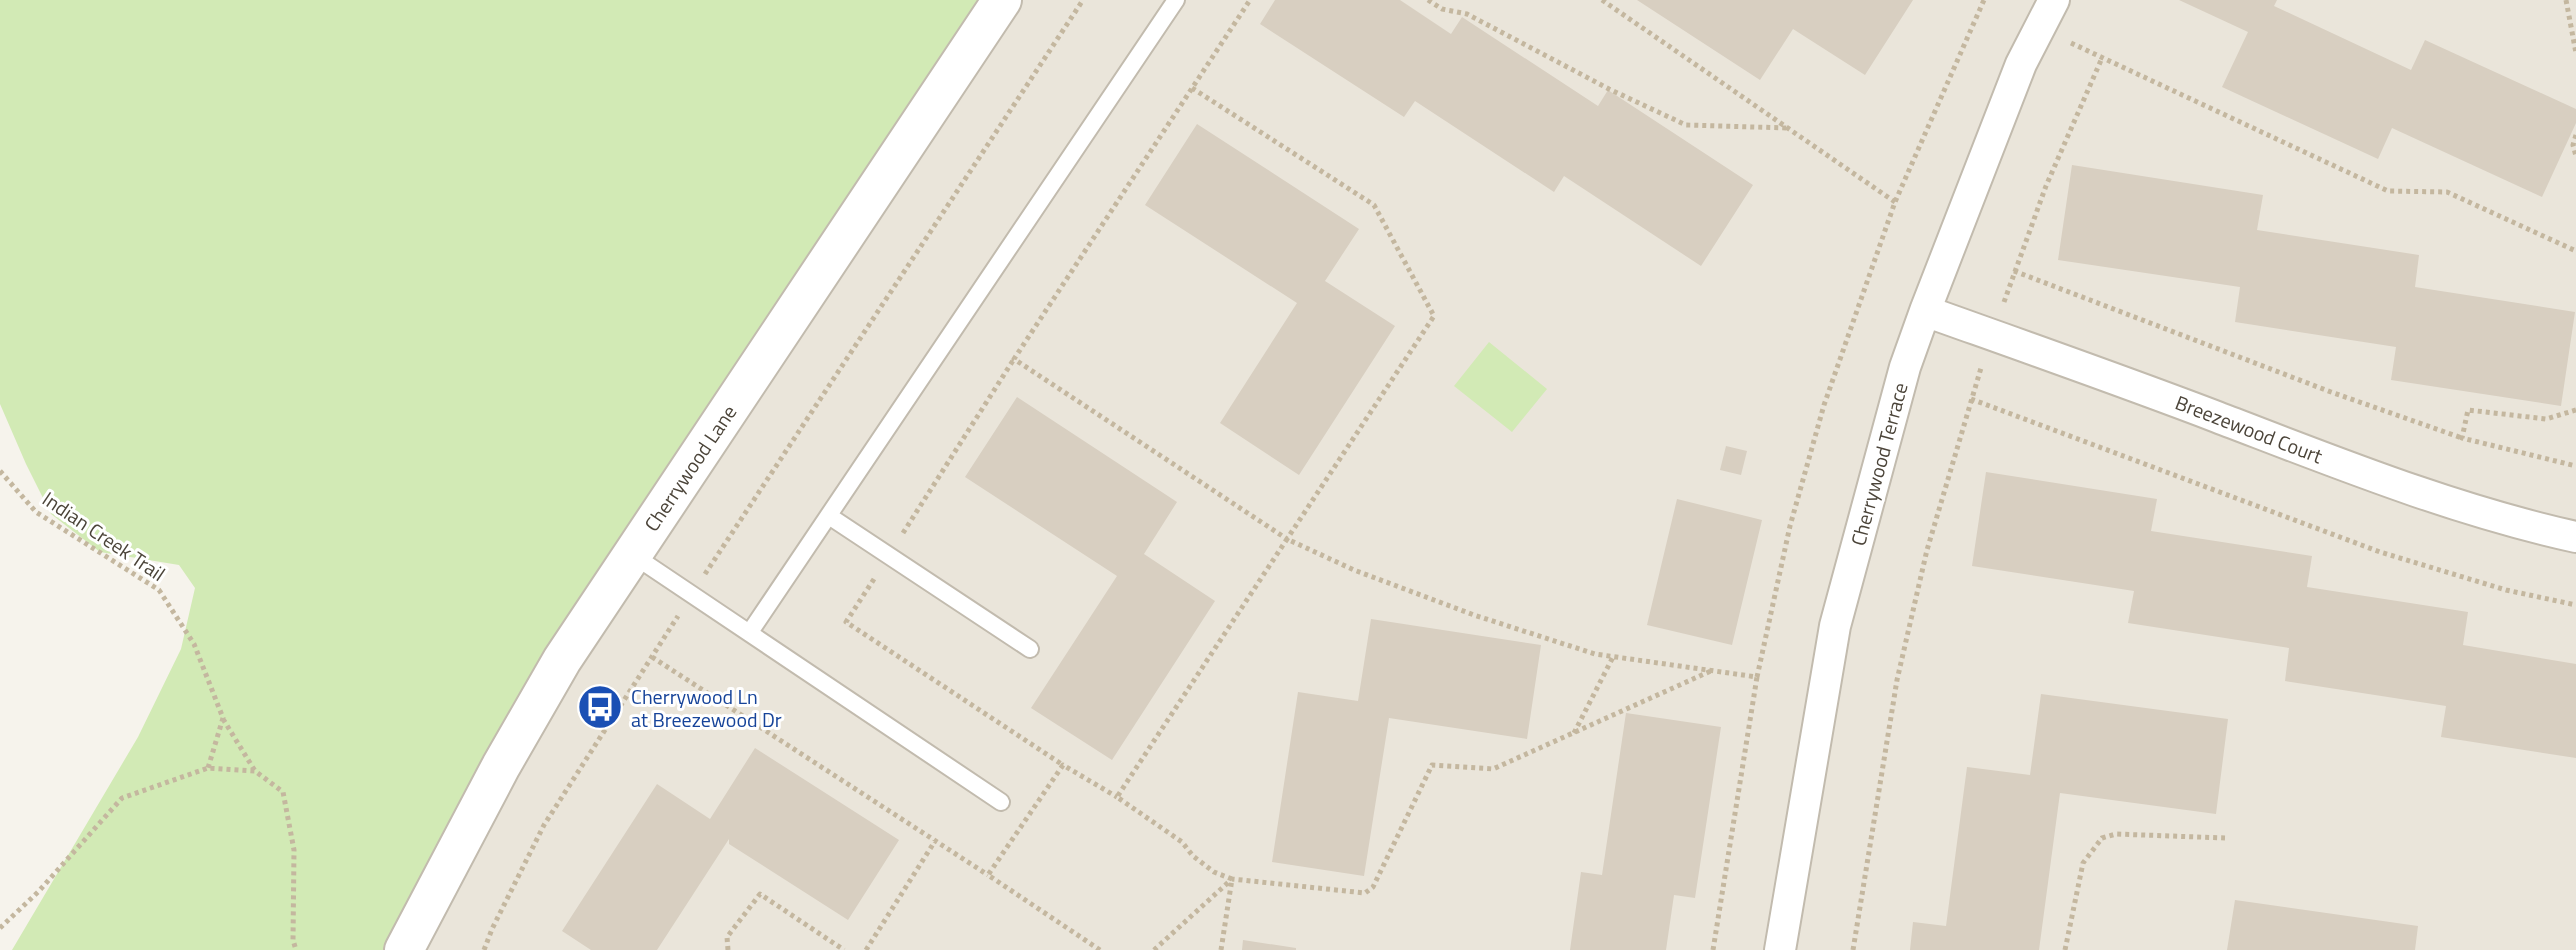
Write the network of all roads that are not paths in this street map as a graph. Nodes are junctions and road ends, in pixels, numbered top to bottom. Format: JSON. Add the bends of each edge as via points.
{"nodes":[{"id":1,"x":1002,"y":0,"type":"edge"},
{"id":2,"x":1176,"y":0,"type":"edge"},
{"id":3,"x":2054,"y":0,"type":"edge"},
{"id":4,"x":1925,"y":311,"type":"junction"},
{"id":5,"x":829,"y":516,"type":"junction"},
{"id":6,"x":2576,"y":537,"type":"edge"},
{"id":7,"x":633,"y":555,"type":"junction"},
{"id":8,"x":750,"y":632,"type":"junction"},
{"id":9,"x":1030,"y":649,"type":"dead end"},
{"id":10,"x":1001,"y":802,"type":"dead end"},
{"id":11,"x":404,"y":950,"type":"edge"},
{"id":12,"x":1780,"y":950,"type":"edge"}],
"edges":[{"from":1,"to":7,"type":"street","name":"Cherrywood Lane"},
{"from":2,"to":5,"type":"lane"},
{"from":3,"to":4,"type":"street","name":"Cherrywood Terrace","via":[[2021,64]]},
{"from":4,"to":6,"type":"street","name":"Breezewood Court","via":[[2338,463]]},
{"from":4,"to":12,"type":"street","name":"Cherrywood Terrace","via":[[1835,626]]},
{"from":5,"to":8,"type":"lane"},
{"from":5,"to":9,"type":"lane"},
{"from":7,"to":8,"type":"lane"},
{"from":7,"to":11,"type":"street","name":"Cherrywood Lane","via":[[547,687]]},
{"from":8,"to":10,"type":"lane"}]}
